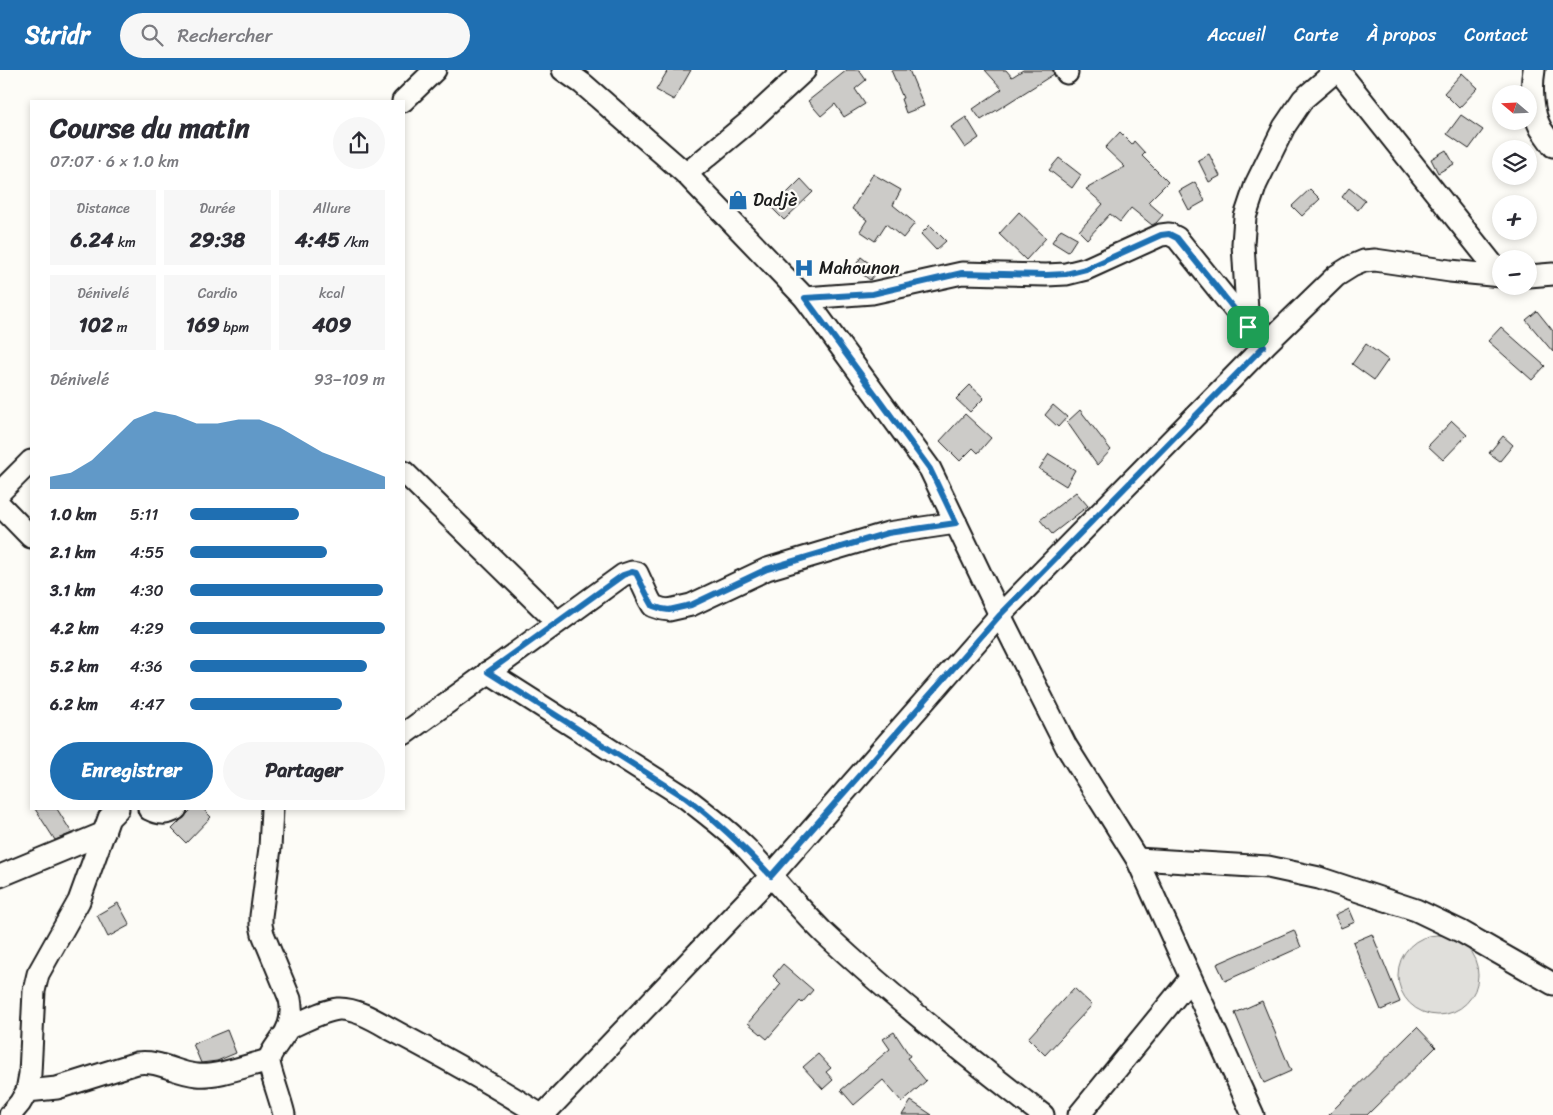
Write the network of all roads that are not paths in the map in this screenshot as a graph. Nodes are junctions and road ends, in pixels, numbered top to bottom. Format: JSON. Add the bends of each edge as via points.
{"nodes":[{"id":1,"x":435,"y":70,"type":"edge"},
{"id":2,"x":563,"y":70,"type":"edge"},
{"id":3,"x":804,"y":70,"type":"edge"},
{"id":4,"x":1338,"y":70,"type":"edge"},
{"id":5,"x":1534,"y":70,"type":"edge"},
{"id":6,"x":582,"y":77,"type":"edge"},
{"id":7,"x":403,"y":100,"type":"edge"},
{"id":8,"x":1553,"y":146,"type":"edge"},
{"id":9,"x":686,"y":174,"type":"junction"},
{"id":10,"x":1492,"y":265,"type":"edge"},
{"id":11,"x":1553,"y":274,"type":"edge"},
{"id":12,"x":1492,"y":275,"type":"edge"},
{"id":13,"x":1537,"y":275,"type":"edge"},
{"id":14,"x":805,"y":298,"type":"junction"},
{"id":15,"x":1248,"y":327,"type":"junction"},
{"id":16,"x":1264,"y":346,"type":"junction"},
{"id":17,"x":30,"y":462,"type":"edge"},
{"id":18,"x":405,"y":473,"type":"edge"},
{"id":19,"x":0,"y":492,"type":"edge"},
{"id":20,"x":0,"y":505,"type":"edge"},
{"id":21,"x":956,"y":523,"type":"junction"},
{"id":22,"x":30,"y":536,"type":"edge"},
{"id":23,"x":1000,"y":615,"type":"junction"},
{"id":24,"x":556,"y":622,"type":"junction"},
{"id":25,"x":488,"y":672,"type":"junction"},
{"id":26,"x":405,"y":733,"type":"edge"},
{"id":27,"x":117,"y":810,"type":"edge"},
{"id":28,"x":152,"y":810,"type":"edge"},
{"id":29,"x":174,"y":810,"type":"edge"},
{"id":30,"x":272,"y":810,"type":"edge"},
{"id":31,"x":104,"y":833,"type":"junction"},
{"id":32,"x":1137,"y":859,"type":"junction"},
{"id":33,"x":0,"y":876,"type":"edge"},
{"id":34,"x":771,"y":876,"type":"junction"},
{"id":35,"x":1190,"y":979,"type":"junction"},
{"id":36,"x":1553,"y":984,"type":"edge"},
{"id":37,"x":288,"y":1028,"type":"junction"},
{"id":38,"x":269,"y":1060,"type":"junction"},
{"id":39,"x":27,"y":1091,"type":"junction"},
{"id":40,"x":10,"y":1115,"type":"edge"},
{"id":41,"x":284,"y":1115,"type":"edge"},
{"id":42,"x":542,"y":1115,"type":"edge"},
{"id":43,"x":1043,"y":1115,"type":"edge"},
{"id":44,"x":1078,"y":1115,"type":"edge"},
{"id":45,"x":1252,"y":1115,"type":"edge"}],
"edges":[{"from":1,"to":7,"type":"street"},
{"from":2,"to":6,"type":"street"},
{"from":3,"to":9,"type":"street"},
{"from":4,"to":10,"type":"street"},
{"from":4,"to":15,"type":"street","via":[[1303,99],[1284,126],[1244,217]]},
{"from":5,"to":8,"type":"street","via":[[1533,100],[1540,128]]},
{"from":6,"to":9,"type":"street"},
{"from":9,"to":14,"type":"street"},
{"from":11,"to":13,"type":"street"},
{"from":12,"to":16,"type":"street","via":[[1364,261],[1336,276]]},
{"from":14,"to":15,"type":"street","via":[[872,294],[962,273],[1066,274],[1086,269],[1169,234],[1177,238]]},
{"from":14,"to":21,"type":"street","via":[[930,469]]},
{"from":15,"to":16,"type":"street"},
{"from":16,"to":23,"type":"street"},
{"from":17,"to":19,"type":"street"},
{"from":18,"to":24,"type":"street"},
{"from":20,"to":22,"type":"street"},
{"from":21,"to":23,"type":"street"},
{"from":21,"to":24,"type":"street","via":[[888,533],[767,569],[691,605],[669,610],[653,606],[636,573],[632,572]]},
{"from":23,"to":32,"type":"street","via":[[1066,746]]},
{"from":23,"to":34,"type":"street"},
{"from":24,"to":25,"type":"street"},
{"from":25,"to":26,"type":"street"},
{"from":25,"to":34,"type":"street","via":[[686,798],[716,820]]},
{"from":27,"to":31,"type":"street","via":[[109,818]]},
{"from":28,"to":29,"type":"street","via":[[162,814]]},
{"from":30,"to":37,"type":"street","via":[[261,925],[290,999],[292,1010]]},
{"from":31,"to":33,"type":"street"},
{"from":31,"to":39,"type":"street","via":[[79,901],[38,974]]},
{"from":32,"to":35,"type":"street"},
{"from":32,"to":36,"type":"street","via":[[1268,867],[1319,878],[1416,910],[1462,932]]},
{"from":34,"to":42,"type":"street"},
{"from":34,"to":43,"type":"street","via":[[880,984],[971,1061]]},
{"from":35,"to":44,"type":"street"},
{"from":35,"to":45,"type":"street"},
{"from":37,"to":38,"type":"street"},
{"from":37,"to":42,"type":"street","via":[[325,1012],[350,1010],[433,1051]]},
{"from":38,"to":39,"type":"street","via":[[212,1075],[197,1075],[159,1063],[137,1063],[57,1088]]},
{"from":38,"to":41,"type":"street"},
{"from":39,"to":40,"type":"street"}]}
